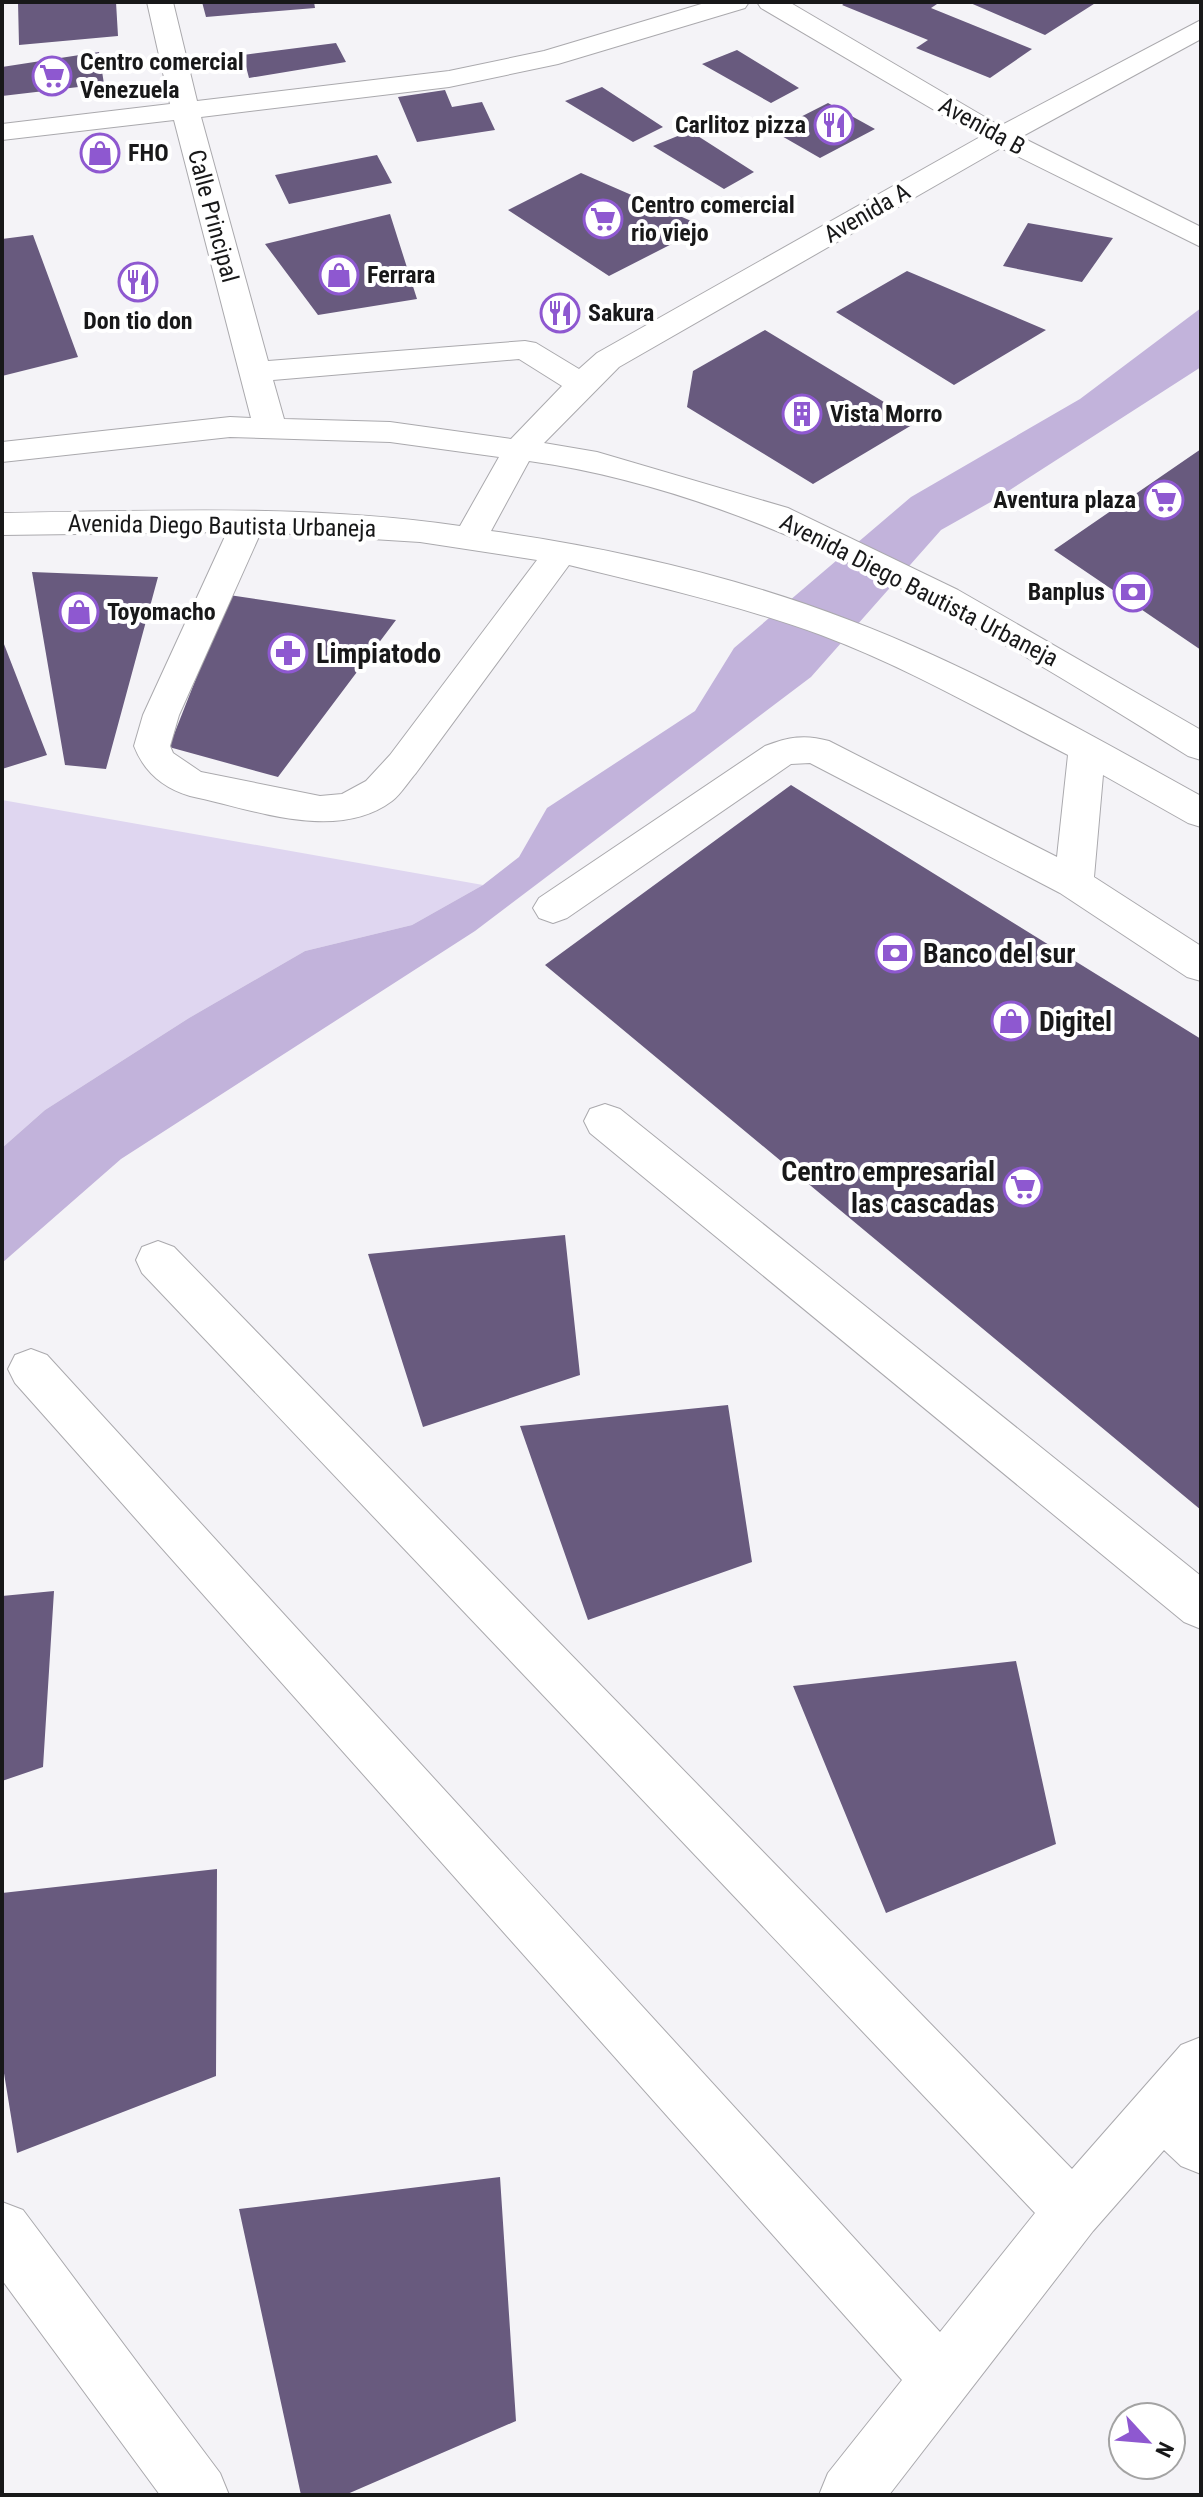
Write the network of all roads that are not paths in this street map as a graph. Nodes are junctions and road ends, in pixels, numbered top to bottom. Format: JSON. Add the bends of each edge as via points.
{"nodes":[{"id":1,"x":160,"y":2,"type":"edge"},
{"id":2,"x":736,"y":2,"type":"edge"},
{"id":3,"x":781,"y":4,"type":"edge"},
{"id":4,"x":1201,"y":28,"type":"edge"},
{"id":5,"x":185,"y":109,"type":"junction"},
{"id":6,"x":2,"y":132,"type":"edge"},
{"id":7,"x":1000,"y":137,"type":"junction"},
{"id":8,"x":1201,"y":238,"type":"edge"},
{"id":9,"x":254,"y":372,"type":"junction"},
{"id":10,"x":581,"y":384,"type":"junction"},
{"id":11,"x":270,"y":428,"type":"junction"},
{"id":12,"x":519,"y":450,"type":"junction"},
{"id":13,"x":2,"y":452,"type":"edge"},
{"id":14,"x":249,"y":521,"type":"junction"},
{"id":15,"x":2,"y":524,"type":"edge"},
{"id":16,"x":470,"y":538,"type":"junction"},
{"id":17,"x":561,"y":552,"type":"junction"},
{"id":18,"x":1201,"y":747,"type":"edge"},
{"id":19,"x":1087,"y":749,"type":"junction"},
{"id":20,"x":1201,"y":813,"type":"edge"},
{"id":21,"x":1074,"y":883,"type":"junction"},
{"id":22,"x":553,"y":908,"type":"dead end"},
{"id":23,"x":1201,"y":966,"type":"edge"},
{"id":24,"x":605,"y":1121,"type":"dead end"},
{"id":25,"x":158,"y":1260,"type":"dead end"},
{"id":26,"x":31,"y":1369,"type":"dead end"},
{"id":27,"x":1201,"y":1606,"type":"edge"},
{"id":28,"x":1201,"y":2065,"type":"edge"},
{"id":29,"x":1182,"y":2128,"type":"edge"},
{"id":30,"x":1073,"y":2211,"type":"junction"},
{"id":31,"x":2,"y":2231,"type":"edge"},
{"id":32,"x":941,"y":2378,"type":"junction"},
{"id":33,"x":198,"y":2495,"type":"edge"},
{"id":34,"x":850,"y":2495,"type":"edge"}],
"edges":[{"from":1,"to":5,"type":"street","name":"Calle Principal"},
{"from":2,"to":5,"type":"street","via":[[503,70]]},
{"from":3,"to":7,"type":"street","name":"Avenida B"},
{"from":4,"to":7,"type":"street","name":"Avenida A"},
{"from":5,"to":6,"type":"street"},
{"from":5,"to":9,"type":"street","name":"Calle Principal"},
{"from":7,"to":8,"type":"street","name":"Avenida B"},
{"from":7,"to":10,"type":"street","name":"Avenida A","via":[[608,360]]},
{"from":9,"to":10,"type":"street","via":[[519,350]]},
{"from":9,"to":11,"type":"street","name":"Calle Principal"},
{"from":10,"to":12,"type":"street","name":"Avenida A"},
{"from":11,"to":12,"type":"street","name":"Avenida Diego Bautista Urbaneja","via":[[390,432]]},
{"from":11,"to":13,"type":"street","name":"Avenida Diego Bautista Urbaneja","via":[[230,427]]},
{"from":12,"to":16,"type":"street","name":"Avenida A"},
{"from":12,"to":18,"type":"street","name":"Avenida Diego Bautista Urbaneja","via":[[585,459],[776,516],[946,598]]},
{"from":14,"to":15,"type":"street","name":"Avenida Diego Bautista Urbaneja"},
{"from":14,"to":16,"type":"street","name":"Avenida Diego Bautista Urbaneja"},
{"from":14,"to":17,"type":"street","via":[[161,715],[152,746],[158,761],[190,783],[320,810],[349,807],[379,791]]},
{"from":16,"to":17,"type":"street","name":"Avenida Diego Bautista Urbaneja"},
{"from":17,"to":19,"type":"street","name":"Avenida Diego Bautista Urbaneja","via":[[745,596],[837,628]]},
{"from":19,"to":20,"type":"street","name":"Avenida Diego Bautista Urbaneja"},
{"from":19,"to":21,"type":"street"},
{"from":21,"to":22,"type":"street","via":[[816,750],[794,749]]},
{"from":21,"to":23,"type":"street"},
{"from":24,"to":27,"type":"street"},
{"from":25,"to":30,"type":"street"},
{"from":26,"to":32,"type":"street"},
{"from":28,"to":29,"type":"street"},
{"from":29,"to":30,"type":"street"},
{"from":30,"to":32,"type":"street"},
{"from":31,"to":33,"type":"street"},
{"from":32,"to":34,"type":"street"}]}
